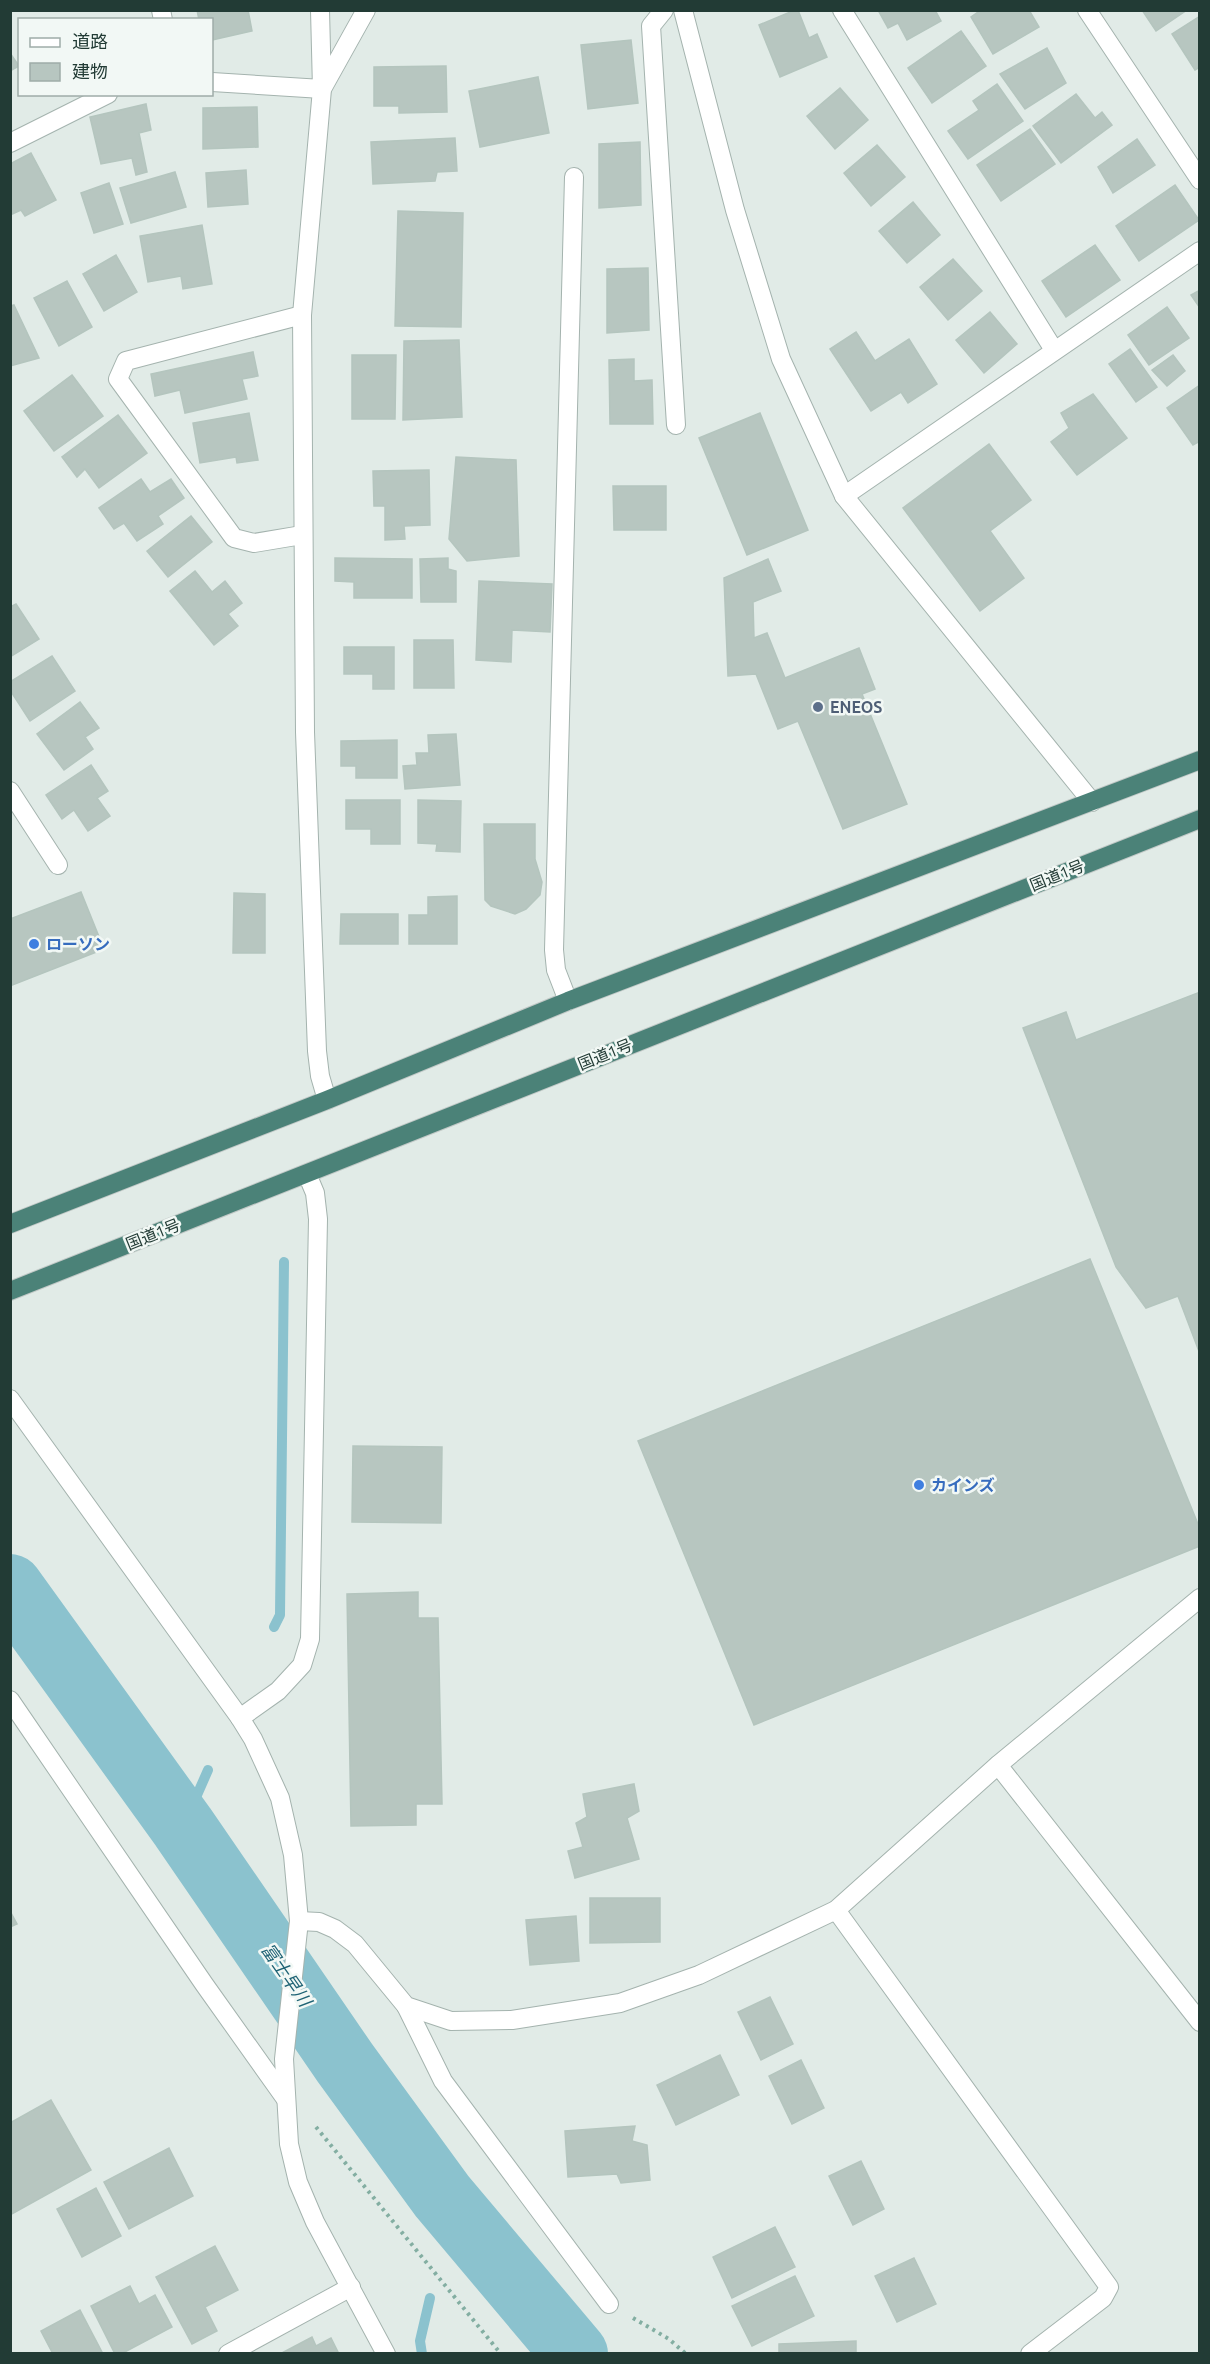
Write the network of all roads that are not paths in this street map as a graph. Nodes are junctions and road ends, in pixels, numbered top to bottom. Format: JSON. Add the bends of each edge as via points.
{"nodes":[{"id":1,"x":320,"y":10,"type":"edge"},
{"id":2,"x":366,"y":10,"type":"edge"},
{"id":3,"x":664,"y":10,"type":"edge"},
{"id":4,"x":683,"y":10,"type":"edge"},
{"id":5,"x":842,"y":10,"type":"edge"},
{"id":6,"x":1087,"y":10,"type":"edge"},
{"id":7,"x":213,"y":82,"type":"edge"},
{"id":8,"x":322,"y":89,"type":"junction"},
{"id":9,"x":104,"y":96,"type":"edge"},
{"id":10,"x":10,"y":143,"type":"edge"},
{"id":11,"x":574,"y":177,"type":"dead end"},
{"id":12,"x":1200,"y":180,"type":"edge"},
{"id":13,"x":1200,"y":251,"type":"edge"},
{"id":14,"x":302,"y":315,"type":"junction"},
{"id":15,"x":1054,"y":350,"type":"junction"},
{"id":16,"x":676,"y":425,"type":"dead end"},
{"id":17,"x":844,"y":496,"type":"junction"},
{"id":18,"x":302,"y":535,"type":"junction"},
{"id":19,"x":1200,"y":760,"type":"edge"},
{"id":20,"x":10,"y":791,"type":"edge"},
{"id":21,"x":1092,"y":802,"type":"junction"},
{"id":22,"x":1200,"y":819,"type":"edge"},
{"id":23,"x":58,"y":865,"type":"dead end"},
{"id":24,"x":568,"y":1001,"type":"junction"},
{"id":25,"x":327,"y":1100,"type":"junction"},
{"id":26,"x":307,"y":1174,"type":"junction"},
{"id":27,"x":10,"y":1224,"type":"edge"},
{"id":28,"x":10,"y":1291,"type":"edge"},
{"id":29,"x":10,"y":1399,"type":"edge"},
{"id":30,"x":1200,"y":1598,"type":"edge"},
{"id":31,"x":10,"y":1700,"type":"edge"},
{"id":32,"x":240,"y":1718,"type":"junction"},
{"id":33,"x":998,"y":1765,"type":"junction"},
{"id":34,"x":836,"y":1910,"type":"junction"},
{"id":35,"x":299,"y":1921,"type":"junction"},
{"id":36,"x":406,"y":2006,"type":"junction"},
{"id":37,"x":1200,"y":2022,"type":"edge"},
{"id":38,"x":285,"y":2098,"type":"junction"},
{"id":39,"x":351,"y":2287,"type":"junction"},
{"id":40,"x":609,"y":2304,"type":"road end"},
{"id":41,"x":228,"y":2354,"type":"edge"},
{"id":42,"x":386,"y":2354,"type":"edge"},
{"id":43,"x":1030,"y":2354,"type":"edge"}],
"edges":[{"from":1,"to":8,"type":"street"},
{"from":2,"to":8,"type":"street"},
{"from":3,"to":16,"type":"street","via":[[651,26]]},
{"from":4,"to":17,"type":"street","via":[[735,210],[781,359]]},
{"from":5,"to":15,"type":"street"},
{"from":6,"to":12,"type":"street"},
{"from":7,"to":8,"type":"street"},
{"from":8,"to":14,"type":"street"},
{"from":9,"to":10,"type":"street"},
{"from":11,"to":24,"type":"street","via":[[554,950],[556,970]]},
{"from":13,"to":15,"type":"street"},
{"from":14,"to":18,"type":"street"},
{"from":14,"to":18,"type":"street","via":[[126,361],[118,379],[234,538],[254,543]]},
{"from":15,"to":17,"type":"street"},
{"from":17,"to":21,"type":"street"},
{"from":18,"to":25,"type":"street","via":[[317,1052]]},
{"from":19,"to":21,"type":"highway"},
{"from":20,"to":23,"type":"street"},
{"from":21,"to":24,"type":"highway"},
{"from":22,"to":26,"type":"highway","name":"国道1号"},
{"from":24,"to":25,"type":"highway"},
{"from":25,"to":27,"type":"highway"},
{"from":26,"to":28,"type":"highway","name":"国道1号"},
{"from":26,"to":32,"type":"street","via":[[315,1194],[318,1220],[310,1639],[302,1665],[278,1692]]},
{"from":29,"to":32,"type":"street"},
{"from":30,"to":33,"type":"street"},
{"from":31,"to":38,"type":"street"},
{"from":32,"to":35,"type":"street","via":[[280,1798],[293,1855]]},
{"from":33,"to":34,"type":"street"},
{"from":33,"to":37,"type":"street"},
{"from":34,"to":36,"type":"street","via":[[699,1975],[620,2003],[512,2020],[451,2021]]},
{"from":34,"to":43,"type":"street","via":[[1109,2287],[1103,2298]]},
{"from":35,"to":36,"type":"street","via":[[319,1922],[355,1944]]},
{"from":35,"to":38,"type":"street","via":[[284,2059]]},
{"from":36,"to":40,"type":"street","via":[[443,2081]]},
{"from":38,"to":39,"type":"street","via":[[288,2144],[298,2182]]},
{"from":39,"to":41,"type":"street"},
{"from":39,"to":42,"type":"street"}]}
